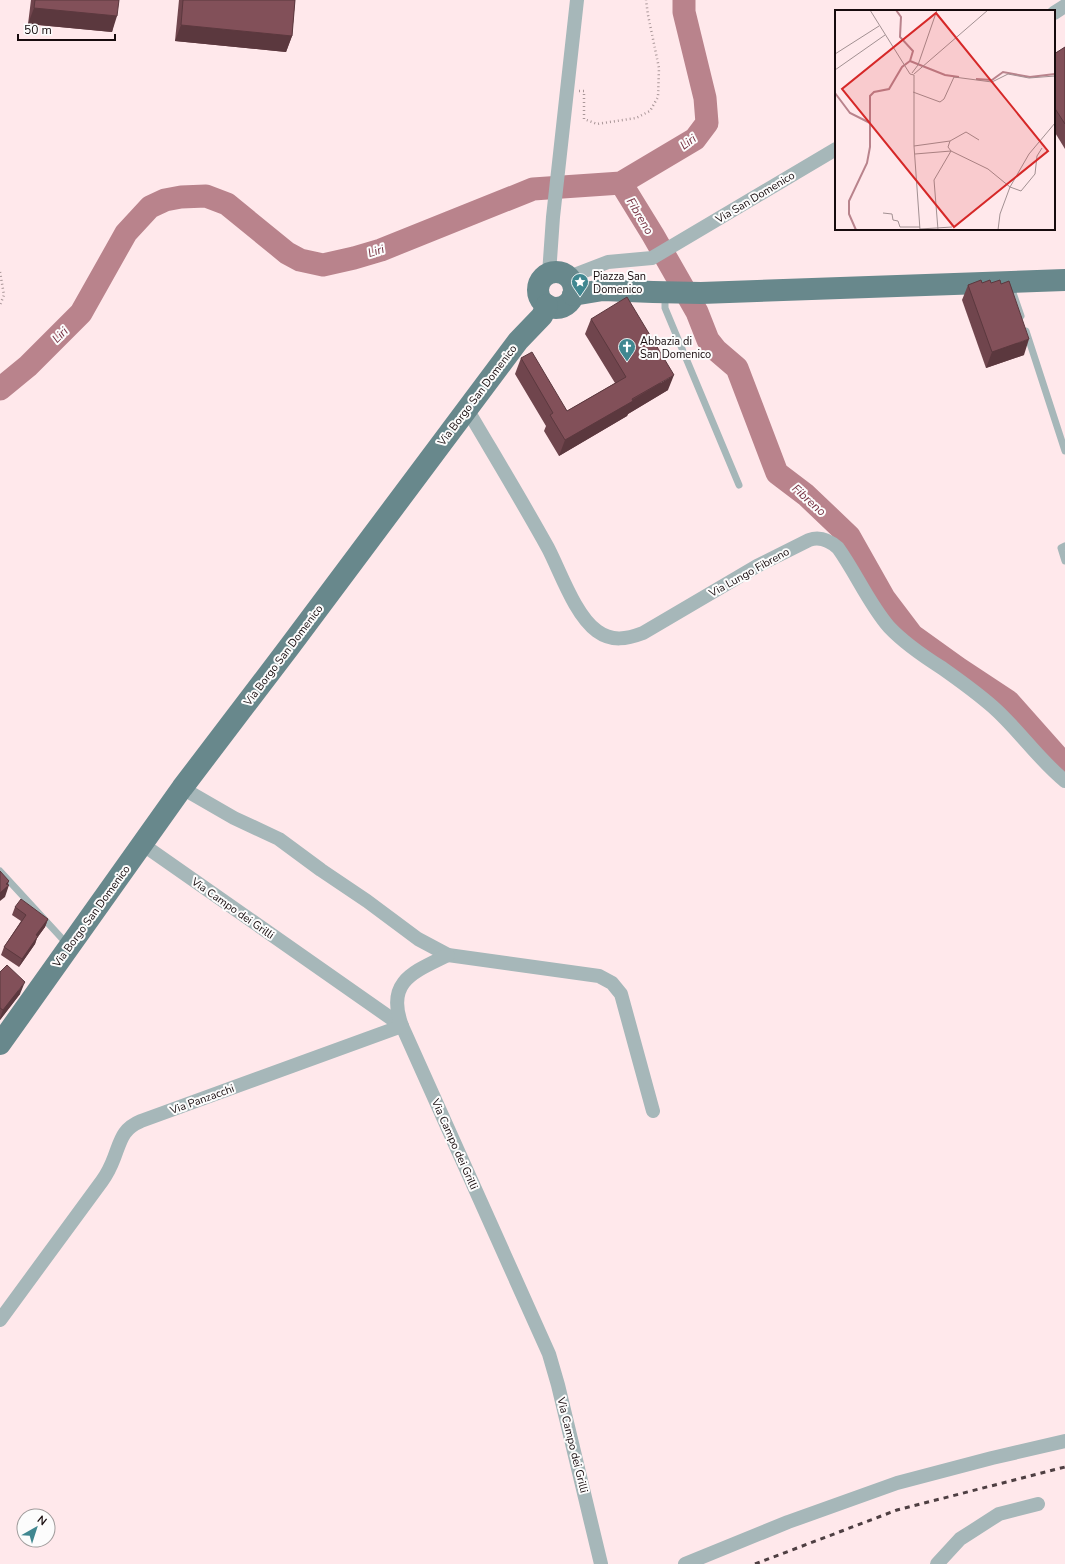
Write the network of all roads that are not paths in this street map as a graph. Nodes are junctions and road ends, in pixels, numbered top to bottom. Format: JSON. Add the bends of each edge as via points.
{"nodes":[{"id":1,"x":577,"y":0,"type":"edge"},
{"id":2,"x":1065,"y":6,"type":"edge"},
{"id":3,"x":1055,"y":12,"type":"edge"},
{"id":4,"x":835,"y":150,"type":"edge"},
{"id":5,"x":1065,"y":280,"type":"edge"},
{"id":6,"x":564,"y":282,"type":"junction"},
{"id":7,"x":1009,"y":282,"type":"junction"},
{"id":8,"x":671,"y":292,"type":"junction"},
{"id":9,"x":547,"y":305,"type":"junction"},
{"id":10,"x":467,"y":409,"type":"junction"},
{"id":11,"x":1065,"y":451,"type":"edge"},
{"id":12,"x":739,"y":485,"type":"dead end"},
{"id":13,"x":1065,"y":546,"type":"edge"},
{"id":14,"x":1065,"y":561,"type":"edge"},
{"id":15,"x":1065,"y":781,"type":"edge"},
{"id":16,"x":182,"y":788,"type":"junction"},
{"id":17,"x":142,"y":844,"type":"junction"},
{"id":18,"x":0,"y":871,"type":"edge"},
{"id":19,"x":70,"y":947,"type":"junction"},
{"id":20,"x":448,"y":955,"type":"junction"},
{"id":21,"x":402,"y":1026,"type":"junction"},
{"id":22,"x":0,"y":1044,"type":"edge"},
{"id":23,"x":653,"y":1111,"type":"dead end"},
{"id":24,"x":0,"y":1320,"type":"edge"},
{"id":25,"x":1065,"y":1441,"type":"edge"},
{"id":26,"x":1038,"y":1504,"type":"dead end"},
{"id":27,"x":601,"y":1564,"type":"edge"},
{"id":28,"x":685,"y":1564,"type":"edge"},
{"id":29,"x":937,"y":1564,"type":"edge"}],
"edges":[{"from":1,"to":6,"type":"street","via":[[553,217]]},
{"from":2,"to":3,"type":"street"},
{"from":4,"to":6,"type":"street","name":"Via San Domenico","via":[[652,258],[608,262]]},
{"from":5,"to":7,"type":"main road"},
{"from":6,"to":8,"type":"main road","via":[[603,290]]},
{"from":6,"to":9,"type":"main road","via":[[571,300],[563,307]]},
{"from":6,"to":9,"type":"main road","via":[[541,281],[540,297]]},
{"from":7,"to":8,"type":"main road"},
{"from":7,"to":11,"type":"lane"},
{"from":8,"to":12,"type":"lane","via":[[665,308]]},
{"from":9,"to":10,"type":"main road","name":"Via Borgo San Domenico","via":[[542,316],[518,341]]},
{"from":10,"to":15,"type":"street","name":"Via Lungo Fibreno","via":[[545,544],[576,606],[585,620],[606,637],[627,638],[643,633],[761,564],[813,538],[823,539],[838,548],[889,627],[922,655],[993,707]]},
{"from":10,"to":16,"type":"main road","name":"Via Borgo San Domenico"},
{"from":13,"to":14,"type":"lane","via":[[1061,548]]},
{"from":16,"to":17,"type":"main road","name":"Via Borgo San Domenico"},
{"from":16,"to":20,"type":"street","via":[[230,816],[279,839],[418,939]]},
{"from":17,"to":19,"type":"main road","name":"Via Borgo San Domenico"},
{"from":17,"to":21,"type":"street","name":"Via Campo dei Grilli"},
{"from":18,"to":19,"type":"lane"},
{"from":19,"to":22,"type":"main road","name":"Via Borgo San Domenico"},
{"from":20,"to":21,"type":"street","via":[[418,969],[400,988],[396,1002]]},
{"from":20,"to":23,"type":"street","via":[[599,976],[612,982],[621,994]]},
{"from":21,"to":24,"type":"street","name":"Via Panzacchi","via":[[131,1126],[120,1140],[102,1181]]},
{"from":21,"to":27,"type":"street","name":"Via Campo dei Grilli","via":[[549,1354]]},
{"from":25,"to":28,"type":"street","via":[[897,1483],[788,1522]]},
{"from":26,"to":29,"type":"street","via":[[999,1514],[957,1542]]}]}
